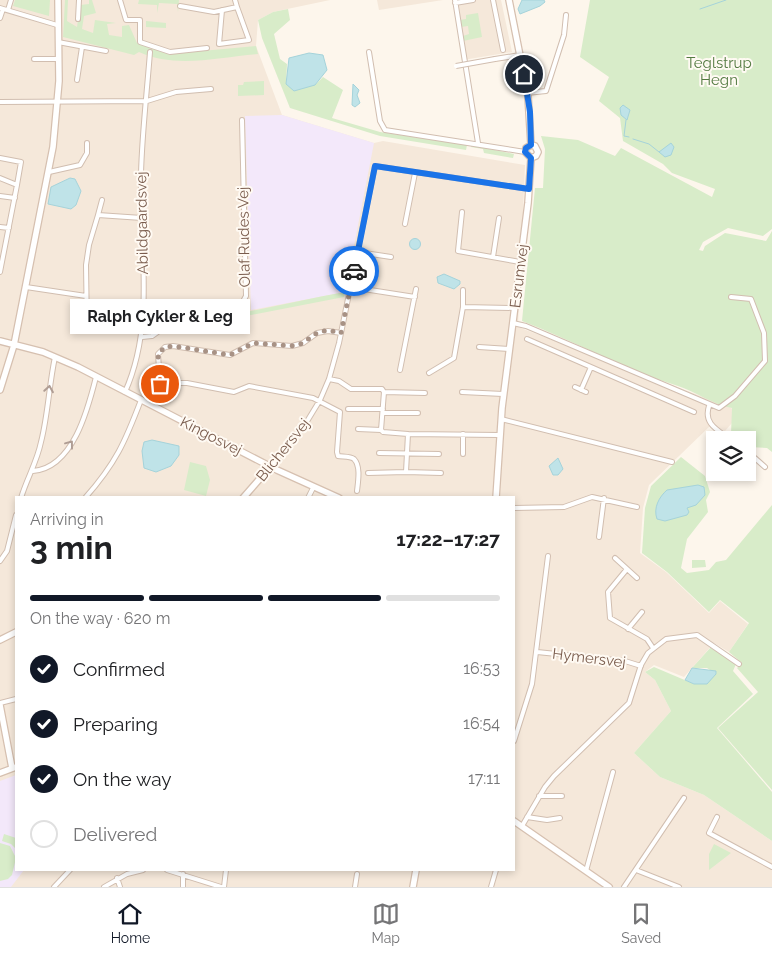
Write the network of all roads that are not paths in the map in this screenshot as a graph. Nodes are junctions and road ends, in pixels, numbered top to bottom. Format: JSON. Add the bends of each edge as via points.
{"nodes":[{"id":1,"x":11,"y":0,"type":"edge"},
{"id":2,"x":58,"y":0,"type":"edge"},
{"id":3,"x":79,"y":0,"type":"edge"},
{"id":4,"x":120,"y":0,"type":"edge"},
{"id":5,"x":235,"y":0,"type":"edge"},
{"id":6,"x":473,"y":0,"type":"edge"},
{"id":7,"x":494,"y":0,"type":"edge"},
{"id":8,"x":509,"y":0,"type":"edge"},
{"id":9,"x":455,"y":2,"type":"edge"},
{"id":10,"x":180,"y":6,"type":"dead end"},
{"id":11,"x":237,"y":7,"type":"junction"},
{"id":12,"x":2,"y":8,"type":"edge"},
{"id":13,"x":8,"y":10,"type":"junction"},
{"id":14,"x":222,"y":10,"type":"junction"},
{"id":15,"x":566,"y":15,"type":"dead end"},
{"id":16,"x":0,"y":18,"type":"edge"},
{"id":17,"x":78,"y":19,"type":"dead end"},
{"id":18,"x":57,"y":24,"type":"junction"},
{"id":19,"x":58,"y":42,"type":"junction"},
{"id":20,"x":82,"y":46,"type":"junction"},
{"id":21,"x":207,"y":48,"type":"dead end"},
{"id":22,"x":503,"y":50,"type":"dead end"},
{"id":23,"x":106,"y":51,"type":"dead end"},
{"id":24,"x":150,"y":52,"type":"dead end"},
{"id":25,"x":369,"y":52,"type":"dead end"},
{"id":26,"x":520,"y":54,"type":"junction"},
{"id":27,"x":34,"y":59,"type":"dead end"},
{"id":28,"x":59,"y":59,"type":"junction"},
{"id":29,"x":456,"y":66,"type":"dead end"},
{"id":30,"x":77,"y":80,"type":"dead end"},
{"id":31,"x":211,"y":89,"type":"dead end"},
{"id":32,"x":527,"y":93,"type":"junction"},
{"id":33,"x":147,"y":101,"type":"junction"},
{"id":34,"x":0,"y":102,"type":"edge"},
{"id":35,"x":58,"y":102,"type":"junction"},
{"id":36,"x":242,"y":120,"type":"dead end"},
{"id":37,"x":87,"y":143,"type":"dead end"},
{"id":38,"x":478,"y":144,"type":"junction"},
{"id":39,"x":531,"y":145,"type":"junction"},
{"id":40,"x":525,"y":152,"type":"junction"},
{"id":41,"x":0,"y":158,"type":"edge"},
{"id":42,"x":531,"y":158,"type":"junction"},
{"id":43,"x":48,"y":172,"type":"junction"},
{"id":44,"x":415,"y":172,"type":"junction"},
{"id":45,"x":0,"y":178,"type":"edge"},
{"id":46,"x":17,"y":185,"type":"junction"},
{"id":47,"x":529,"y":189,"type":"junction"},
{"id":48,"x":0,"y":196,"type":"edge"},
{"id":49,"x":15,"y":198,"type":"junction"},
{"id":50,"x":102,"y":200,"type":"dead end"},
{"id":51,"x":462,"y":212,"type":"dead end"},
{"id":52,"x":98,"y":215,"type":"junction"},
{"id":53,"x":142,"y":218,"type":"junction"},
{"id":54,"x":499,"y":218,"type":"dead end"},
{"id":55,"x":406,"y":224,"type":"dead end"},
{"id":56,"x":0,"y":227,"type":"edge"},
{"id":57,"x":9,"y":228,"type":"junction"},
{"id":58,"x":358,"y":252,"type":"junction"},
{"id":59,"x":493,"y":257,"type":"junction"},
{"id":60,"x":1,"y":258,"type":"edge"},
{"id":61,"x":391,"y":258,"type":"dead end"},
{"id":62,"x":520,"y":262,"type":"junction"},
{"id":63,"x":0,"y":272,"type":"edge"},
{"id":64,"x":26,"y":287,"type":"junction"},
{"id":65,"x":350,"y":287,"type":"junction"},
{"id":66,"x":416,"y":289,"type":"dead end"},
{"id":67,"x":463,"y":290,"type":"dead end"},
{"id":68,"x":86,"y":296,"type":"junction"},
{"id":69,"x":415,"y":297,"type":"junction"},
{"id":70,"x":731,"y":297,"type":"dead end"},
{"id":71,"x":463,"y":307,"type":"junction"},
{"id":72,"x":515,"y":308,"type":"junction"},
{"id":73,"x":513,"y":324,"type":"junction"},
{"id":74,"x":87,"y":329,"type":"dead end"},
{"id":75,"x":341,"y":333,"type":"junction"},
{"id":76,"x":142,"y":338,"type":"junction"},
{"id":77,"x":527,"y":339,"type":"dead end"},
{"id":78,"x":0,"y":341,"type":"edge"},
{"id":79,"x":14,"y":345,"type":"junction"},
{"id":80,"x":480,"y":347,"type":"dead end"},
{"id":81,"x":510,"y":349,"type":"junction"},
{"id":82,"x":55,"y":357,"type":"junction"},
{"id":83,"x":598,"y":357,"type":"junction"},
{"id":84,"x":592,"y":368,"type":"junction"},
{"id":85,"x":400,"y":370,"type":"dead end"},
{"id":86,"x":429,"y":373,"type":"dead end"},
{"id":87,"x":96,"y":377,"type":"junction"},
{"id":88,"x":329,"y":379,"type":"junction"},
{"id":89,"x":575,"y":387,"type":"dead end"},
{"id":90,"x":672,"y":389,"type":"junction"},
{"id":91,"x":0,"y":390,"type":"edge"},
{"id":92,"x":125,"y":392,"type":"junction"},
{"id":93,"x":384,"y":392,"type":"junction"},
{"id":94,"x":462,"y":392,"type":"dead end"},
{"id":95,"x":425,"y":393,"type":"dead end"},
{"id":96,"x":504,"y":394,"type":"junction"},
{"id":97,"x":141,"y":400,"type":"junction"},
{"id":98,"x":320,"y":400,"type":"junction"},
{"id":99,"x":667,"y":400,"type":"junction"},
{"id":100,"x":710,"y":406,"type":"junction"},
{"id":101,"x":348,"y":409,"type":"dead end"},
{"id":102,"x":383,"y":411,"type":"junction"},
{"id":103,"x":694,"y":412,"type":"dead end"},
{"id":104,"x":418,"y":413,"type":"dead end"},
{"id":105,"x":501,"y":419,"type":"junction"},
{"id":106,"x":358,"y":429,"type":"dead end"},
{"id":107,"x":381,"y":430,"type":"junction"},
{"id":108,"x":721,"y":431,"type":"edge"},
{"id":109,"x":408,"y":434,"type":"junction"},
{"id":110,"x":464,"y":434,"type":"junction"},
{"id":111,"x":500,"y":435,"type":"junction"},
{"id":112,"x":379,"y":453,"type":"dead end"},
{"id":113,"x":407,"y":453,"type":"junction"},
{"id":114,"x":439,"y":454,"type":"dead end"},
{"id":115,"x":463,"y":454,"type":"dead end"},
{"id":116,"x":756,"y":460,"type":"edge"},
{"id":117,"x":672,"y":462,"type":"dead end"},
{"id":118,"x":270,"y":467,"type":"junction"},
{"id":119,"x":764,"y":467,"type":"dead end"},
{"id":120,"x":33,"y":471,"type":"junction"},
{"id":121,"x":406,"y":472,"type":"junction"},
{"id":122,"x":368,"y":473,"type":"dead end"},
{"id":123,"x":441,"y":473,"type":"dead end"},
{"id":124,"x":313,"y":488,"type":"junction"},
{"id":125,"x":357,"y":491,"type":"dead end"},
{"id":126,"x":22,"y":496,"type":"edge"},
{"id":127,"x":87,"y":496,"type":"edge"},
{"id":128,"x":245,"y":496,"type":"edge"},
{"id":129,"x":309,"y":496,"type":"edge"},
{"id":130,"x":333,"y":496,"type":"edge"},
{"id":131,"x":496,"y":496,"type":"edge"},
{"id":132,"x":604,"y":498,"type":"junction"},
{"id":133,"x":637,"y":507,"type":"dead end"},
{"id":134,"x":515,"y":508,"type":"edge"},
{"id":135,"x":15,"y":519,"type":"edge"},
{"id":136,"x":599,"y":537,"type":"dead end"},
{"id":137,"x":548,"y":556,"type":"dead end"},
{"id":138,"x":615,"y":558,"type":"dead end"},
{"id":139,"x":0,"y":561,"type":"edge"},
{"id":140,"x":628,"y":570,"type":"junction"},
{"id":141,"x":637,"y":578,"type":"dead end"},
{"id":142,"x":642,"y":612,"type":"dead end"},
{"id":143,"x":628,"y":629,"type":"junction"},
{"id":144,"x":15,"y":632,"type":"edge"},
{"id":145,"x":0,"y":640,"type":"edge"},
{"id":146,"x":653,"y":648,"type":"junction"},
{"id":147,"x":537,"y":652,"type":"junction"},
{"id":148,"x":739,"y":664,"type":"dead end"},
{"id":149,"x":641,"y":666,"type":"junction"},
{"id":150,"x":15,"y":698,"type":"edge"},
{"id":151,"x":0,"y":704,"type":"edge"},
{"id":152,"x":516,"y":728,"type":"edge"},
{"id":153,"x":14,"y":768,"type":"edge"},
{"id":154,"x":613,"y":772,"type":"dead end"},
{"id":155,"x":0,"y":773,"type":"edge"},
{"id":156,"x":539,"y":796,"type":"junction"},
{"id":157,"x":562,"y":796,"type":"dead end"},
{"id":158,"x":684,"y":798,"type":"dead end"},
{"id":159,"x":527,"y":817,"type":"junction"},
{"id":160,"x":717,"y":817,"type":"dead end"},
{"id":161,"x":560,"y":818,"type":"dead end"},
{"id":162,"x":515,"y":822,"type":"edge"},
{"id":163,"x":522,"y":826,"type":"junction"},
{"id":164,"x":772,"y":867,"type":"edge"},
{"id":165,"x":636,"y":870,"type":"junction"},
{"id":166,"x":69,"y":871,"type":"edge"},
{"id":167,"x":140,"y":871,"type":"edge"},
{"id":168,"x":171,"y":871,"type":"edge"},
{"id":169,"x":226,"y":871,"type":"edge"},
{"id":170,"x":416,"y":871,"type":"edge"},
{"id":171,"x":496,"y":871,"type":"edge"},
{"id":172,"x":586,"y":871,"type":"junction"},
{"id":173,"x":183,"y":874,"type":"junction"},
{"id":174,"x":357,"y":874,"type":"dead end"},
{"id":175,"x":117,"y":878,"type":"junction"},
{"id":176,"x":54,"y":887,"type":"edge"},
{"id":177,"x":104,"y":887,"type":"edge"},
{"id":178,"x":120,"y":887,"type":"edge"},
{"id":179,"x":183,"y":887,"type":"edge"},
{"id":180,"x":223,"y":887,"type":"edge"},
{"id":181,"x":355,"y":887,"type":"edge"},
{"id":182,"x":413,"y":887,"type":"edge"},
{"id":183,"x":491,"y":887,"type":"edge"},
{"id":184,"x":609,"y":887,"type":"edge"},
{"id":185,"x":624,"y":887,"type":"edge"},
{"id":186,"x":679,"y":887,"type":"edge"}],
"edges":[{"from":1,"to":13,"type":"street"},
{"from":2,"to":18,"type":"street"},
{"from":3,"to":17,"type":"street"},
{"from":4,"to":21,"type":"street","via":[[126,20],[140,20],[140,42],[170,52]]},
{"from":5,"to":11,"type":"street"},
{"from":6,"to":9,"type":"street"},
{"from":7,"to":22,"type":"street"},
{"from":8,"to":26,"type":"street"},
{"from":9,"to":38,"type":"street"},
{"from":10,"to":14,"type":"street","via":[[202,11]]},
{"from":11,"to":14,"type":"street"},
{"from":11,"to":14,"type":"street","via":[[249,40],[219,44]]},
{"from":12,"to":13,"type":"street"},
{"from":12,"to":16,"type":"street"},
{"from":13,"to":18,"type":"street"},
{"from":15,"to":32,"type":"street","via":[[564,35],[546,90]]},
{"from":18,"to":19,"type":"street"},
{"from":19,"to":20,"type":"street"},
{"from":19,"to":28,"type":"street"},
{"from":20,"to":23,"type":"street"},
{"from":20,"to":30,"type":"street"},
{"from":24,"to":33,"type":"street","name":"Abildgaardsvej"},
{"from":25,"to":38,"type":"street","via":[[382,127]]},
{"from":26,"to":29,"type":"street","bridge":true},
{"from":26,"to":32,"type":"street"},
{"from":27,"to":28,"type":"street"},
{"from":28,"to":35,"type":"street"},
{"from":31,"to":33,"type":"street","via":[[176,92]]},
{"from":32,"to":39,"type":"street"},
{"from":33,"to":35,"type":"street"},
{"from":33,"to":53,"type":"street","name":"Abildgaardsvej","via":[[141,174]]},
{"from":34,"to":35,"type":"street"},
{"from":35,"to":43,"type":"street"},
{"from":36,"to":76,"type":"street","name":"Olaf Rudes Vej","via":[[246,296],[234,309],[180,316],[152,336]]},
{"from":37,"to":43,"type":"street","via":[[87,152],[80,165]]},
{"from":38,"to":40,"type":"street"},
{"from":39,"to":40,"type":"street"},
{"from":39,"to":42,"type":"street","via":[[538,152]]},
{"from":40,"to":42,"type":"street"},
{"from":41,"to":46,"type":"street","via":[[21,162]]},
{"from":42,"to":47,"type":"street","name":"Esrumvej"},
{"from":43,"to":64,"type":"street"},
{"from":44,"to":47,"type":"street"},
{"from":44,"to":55,"type":"street"},
{"from":44,"to":58,"type":"street","name":"Blichersvej","via":[[375,166]]},
{"from":45,"to":46,"type":"street"},
{"from":46,"to":49,"type":"street"},
{"from":47,"to":62,"type":"street","name":"Esrumvej"},
{"from":48,"to":49,"type":"street"},
{"from":49,"to":57,"type":"street"},
{"from":50,"to":52,"type":"street"},
{"from":51,"to":59,"type":"street","via":[[458,251]]},
{"from":52,"to":53,"type":"street"},
{"from":52,"to":68,"type":"street","via":[[88,245]]},
{"from":53,"to":76,"type":"street","name":"Abildgaardsvej"},
{"from":54,"to":59,"type":"street"},
{"from":56,"to":57,"type":"street"},
{"from":57,"to":60,"type":"street"},
{"from":58,"to":61,"type":"street"},
{"from":58,"to":65,"type":"street","name":"Blichersvej"},
{"from":59,"to":62,"type":"street"},
{"from":60,"to":63,"type":"street"},
{"from":62,"to":72,"type":"street","name":"Esrumvej"},
{"from":64,"to":68,"type":"street"},
{"from":64,"to":79,"type":"street"},
{"from":65,"to":69,"type":"street"},
{"from":65,"to":75,"type":"street","name":"Blichersvej"},
{"from":66,"to":69,"type":"street"},
{"from":67,"to":71,"type":"street"},
{"from":68,"to":74,"type":"street"},
{"from":69,"to":85,"type":"street"},
{"from":70,"to":100,"type":"street","via":[[751,299],[764,333],[765,361],[723,406]]},
{"from":71,"to":72,"type":"street"},
{"from":71,"to":86,"type":"street","via":[[454,358]]},
{"from":72,"to":73,"type":"street","name":"Esrumvej"},
{"from":73,"to":81,"type":"street","name":"Esrumvej"},
{"from":73,"to":83,"type":"street","via":[[526,326]]},
{"from":75,"to":88,"type":"street","name":"Blichersvej"},
{"from":75,"to":98,"type":"street","name":"Blichersvej","via":[[328,330],[317,333],[294,346],[253,343],[230,355],[173,346],[165,347],[158,354],[160,384],[187,383],[234,392],[249,386]]},
{"from":76,"to":92,"type":"street","name":"Abildgaardsvej"},
{"from":77,"to":84,"type":"street"},
{"from":78,"to":79,"type":"street","name":"Kingosvej"},
{"from":79,"to":82,"type":"street","name":"Kingosvej"},
{"from":79,"to":91,"type":"street"},
{"from":80,"to":81,"type":"street"},
{"from":81,"to":96,"type":"street","name":"Esrumvej"},
{"from":82,"to":87,"type":"street","name":"Kingosvej"},
{"from":120,"to":82,"type":"street","one_way":true,"via":[[42,440]]},
{"from":83,"to":84,"type":"street"},
{"from":83,"to":90,"type":"street"},
{"from":84,"to":89,"type":"street","via":[[584,391]]},
{"from":84,"to":99,"type":"street"},
{"from":87,"to":92,"type":"street","name":"Kingosvej"},
{"from":120,"to":87,"type":"street","one_way":true,"via":[[51,466],[71,443],[85,416]]},
{"from":88,"to":93,"type":"street","via":[[351,389],[382,389]]},
{"from":88,"to":98,"type":"street","name":"Blichersvej"},
{"from":90,"to":99,"type":"street"},
{"from":90,"to":100,"type":"street"},
{"from":92,"to":97,"type":"street","name":"Kingosvej"},
{"from":93,"to":95,"type":"street"},
{"from":93,"to":102,"type":"street"},
{"from":94,"to":96,"type":"street"},
{"from":96,"to":105,"type":"street","name":"Esrumvej"},
{"from":97,"to":118,"type":"street","name":"Kingosvej"},
{"from":97,"to":127,"type":"street","via":[[119,454]]},
{"from":98,"to":118,"type":"street","name":"Blichersvej","via":[[299,434]]},
{"from":98,"to":125,"type":"street","via":[[340,412],[337,452],[338,456],[355,460],[359,474]]},
{"from":99,"to":103,"type":"street"},
{"from":100,"to":108,"type":"street","via":[[706,414],[708,420]]},
{"from":101,"to":102,"type":"street"},
{"from":102,"to":104,"type":"street"},
{"from":102,"to":107,"type":"street"},
{"from":105,"to":111,"type":"street","name":"Esrumvej"},
{"from":105,"to":117,"type":"street"},
{"from":106,"to":107,"type":"street"},
{"from":107,"to":109,"type":"street"},
{"from":109,"to":110,"type":"street"},
{"from":109,"to":113,"type":"street"},
{"from":110,"to":111,"type":"street"},
{"from":110,"to":115,"type":"street"},
{"from":111,"to":131,"type":"street","name":"Esrumvej"},
{"from":112,"to":113,"type":"street"},
{"from":113,"to":114,"type":"street"},
{"from":113,"to":121,"type":"street"},
{"from":116,"to":119,"type":"street"},
{"from":118,"to":124,"type":"street","name":"Kingosvej"},
{"from":118,"to":128,"type":"street","name":"Blichersvej"},
{"from":120,"to":126,"type":"street"},
{"from":121,"to":122,"type":"street"},
{"from":121,"to":123,"type":"street"},
{"from":124,"to":129,"type":"street"},
{"from":124,"to":130,"type":"street","name":"Kingosvej"},
{"from":132,"to":133,"type":"street"},
{"from":132,"to":134,"type":"street","via":[[586,498],[564,507]]},
{"from":132,"to":136,"type":"street"},
{"from":135,"to":139,"type":"street","via":[[7,551]]},
{"from":137,"to":147,"type":"street"},
{"from":138,"to":140,"type":"street"},
{"from":140,"to":141,"type":"street"},
{"from":140,"to":143,"type":"street","via":[[608,592],[610,618]]},
{"from":142,"to":143,"type":"street"},
{"from":143,"to":146,"type":"street","via":[[647,639]]},
{"from":144,"to":145,"type":"street"},
{"from":146,"to":148,"type":"street","via":[[666,639],[697,635]]},
{"from":146,"to":149,"type":"street","name":"Hymersvej"},
{"from":147,"to":149,"type":"street","name":"Hymersvej","via":[[625,661]]},
{"from":147,"to":152,"type":"street","via":[[532,684]]},
{"from":149,"to":156,"type":"street","via":[[632,698],[626,707],[554,776]]},
{"from":150,"to":151,"type":"street"},
{"from":151,"to":153,"type":"street"},
{"from":153,"to":155,"type":"street"},
{"from":154,"to":172,"type":"street"},
{"from":156,"to":157,"type":"street"},
{"from":156,"to":159,"type":"street"},
{"from":158,"to":165,"type":"street"},
{"from":159,"to":161,"type":"street"},
{"from":159,"to":163,"type":"street"},
{"from":160,"to":164,"type":"street","via":[[708,833]]},
{"from":162,"to":163,"type":"street"},
{"from":163,"to":172,"type":"street"},
{"from":165,"to":185,"type":"street"},
{"from":165,"to":186,"type":"street"},
{"from":166,"to":176,"type":"street"},
{"from":167,"to":175,"type":"street"},
{"from":168,"to":173,"type":"street"},
{"from":169,"to":180,"type":"street"},
{"from":170,"to":182,"type":"street"},
{"from":171,"to":183,"type":"street"},
{"from":172,"to":184,"type":"street"},
{"from":173,"to":179,"type":"street"},
{"from":173,"to":180,"type":"street"},
{"from":174,"to":181,"type":"street"},
{"from":175,"to":177,"type":"street"},
{"from":175,"to":178,"type":"street"}]}
